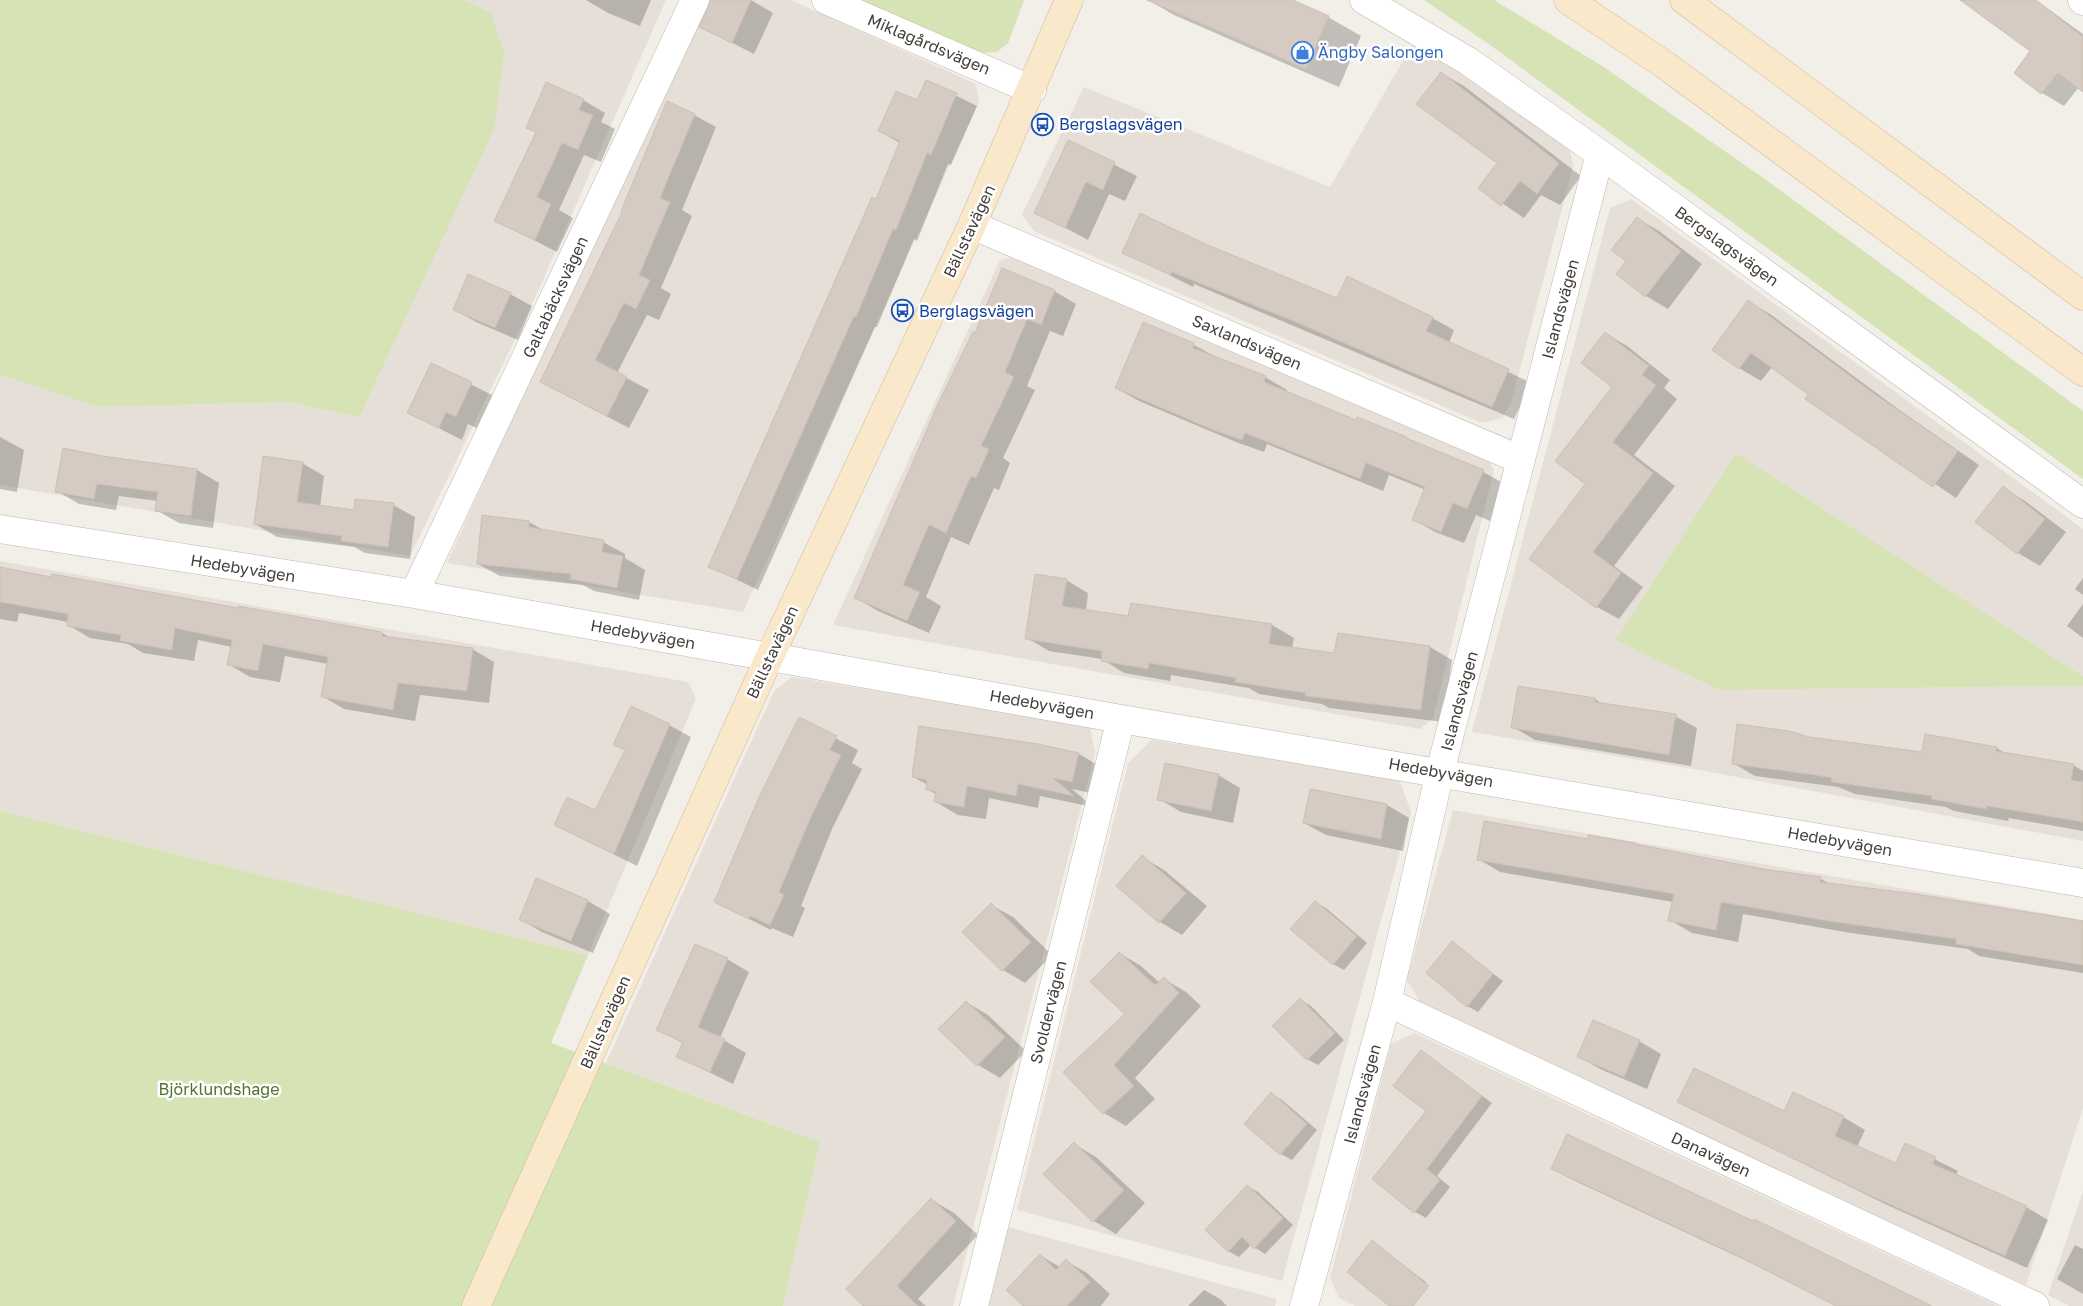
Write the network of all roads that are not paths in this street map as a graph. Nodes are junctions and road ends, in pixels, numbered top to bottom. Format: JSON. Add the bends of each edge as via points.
{"nodes":[{"id":1,"x":695,"y":0,"type":"edge"},
{"id":2,"x":826,"y":0,"type":"edge"},
{"id":3,"x":1069,"y":0,"type":"edge"},
{"id":4,"x":1364,"y":0,"type":"edge"},
{"id":5,"x":1568,"y":0,"type":"edge"},
{"id":6,"x":1684,"y":0,"type":"edge"},
{"id":7,"x":1032,"y":90,"type":"junction"},
{"id":8,"x":1600,"y":154,"type":"junction"},
{"id":9,"x":972,"y":225,"type":"junction"},
{"id":10,"x":2083,"y":296,"type":"edge"},
{"id":11,"x":2083,"y":372,"type":"edge"},
{"id":12,"x":1521,"y":460,"type":"junction"},
{"id":13,"x":2083,"y":504,"type":"edge"},
{"id":14,"x":0,"y":529,"type":"edge"},
{"id":15,"x":414,"y":594,"type":"junction"},
{"id":16,"x":770,"y":656,"type":"junction"},
{"id":17,"x":1122,"y":718,"type":"junction"},
{"id":18,"x":1440,"y":772,"type":"junction"},
{"id":19,"x":2083,"y":883,"type":"edge"},
{"id":20,"x":1387,"y":1002,"type":"junction"},
{"id":21,"x":1309,"y":1304,"type":"edge"},
{"id":22,"x":476,"y":1306,"type":"edge"},
{"id":23,"x":974,"y":1306,"type":"edge"},
{"id":24,"x":2035,"y":1306,"type":"edge"}],
"edges":[{"from":1,"to":15,"type":"street","name":"Galtabäcksvägen"},
{"from":2,"to":7,"type":"street","name":"Miklagårdsvägen"},
{"from":3,"to":7,"type":"street","name":"Bällstavägen"},
{"from":4,"to":8,"type":"street","name":"Bergslagsvägen","via":[[1468,61]]},
{"from":5,"to":11,"type":"street","via":[[1665,65]]},
{"from":6,"to":10,"type":"street"},
{"from":7,"to":9,"type":"street","name":"Bällstavägen"},
{"from":8,"to":12,"type":"street","name":"Islandsvägen"},
{"from":8,"to":13,"type":"street","name":"Bergslagsvägen"},
{"from":9,"to":12,"type":"street","name":"Saxlandsvägen"},
{"from":9,"to":16,"type":"street","name":"Bällstavägen"},
{"from":12,"to":18,"type":"street","name":"Islandsvägen"},
{"from":14,"to":15,"type":"street","name":"Hedebyvägen"},
{"from":15,"to":16,"type":"street","name":"Hedebyvägen"},
{"from":16,"to":17,"type":"street","name":"Hedebyvägen"},
{"from":16,"to":22,"type":"street","name":"Bällstavägen"},
{"from":17,"to":18,"type":"street","name":"Hedebyvägen"},
{"from":17,"to":23,"type":"street","name":"Svoldervägen"},
{"from":18,"to":19,"type":"street","name":"Hedebyvägen"},
{"from":18,"to":20,"type":"street","name":"Islandsvägen"},
{"from":20,"to":21,"type":"street","name":"Islandsvägen"},
{"from":20,"to":24,"type":"street","name":"Danavägen"}]}
